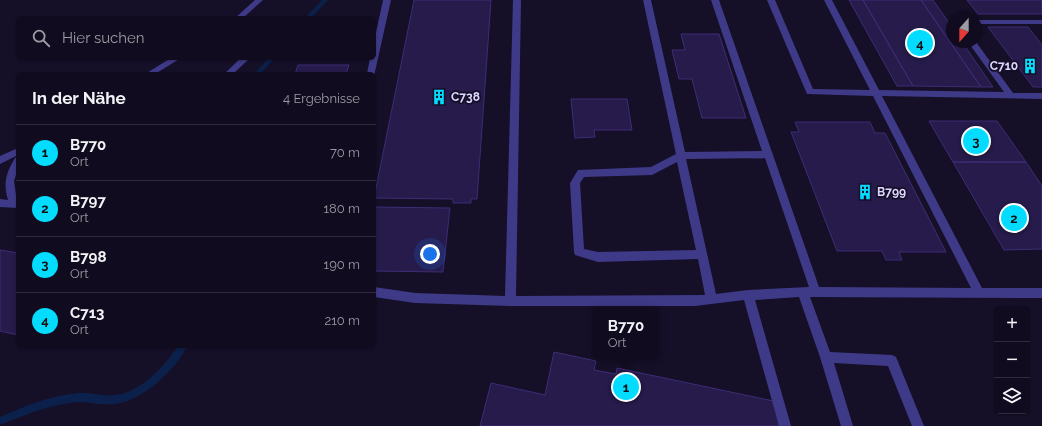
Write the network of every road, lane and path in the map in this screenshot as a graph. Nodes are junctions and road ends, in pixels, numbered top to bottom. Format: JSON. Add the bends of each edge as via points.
{"nodes":[{"id":1,"x":259,"y":0,"type":"edge"},
{"id":2,"x":387,"y":0,"type":"edge"},
{"id":3,"x":517,"y":0,"type":"edge"},
{"id":4,"x":647,"y":0,"type":"edge"},
{"id":5,"x":715,"y":0,"type":"edge"},
{"id":6,"x":771,"y":0,"type":"edge"},
{"id":7,"x":828,"y":0,"type":"edge"},
{"id":8,"x":241,"y":16,"type":"edge"},
{"id":9,"x":982,"y":22,"type":"edge"},
{"id":10,"x":1042,"y":22,"type":"edge"},
{"id":11,"x":376,"y":39,"type":"edge"},
{"id":12,"x":976,"y":48,"type":"edge"},
{"id":13,"x":174,"y":60,"type":"edge"},
{"id":14,"x":244,"y":60,"type":"edge"},
{"id":15,"x":373,"y":60,"type":"edge"},
{"id":16,"x":152,"y":72,"type":"edge"},
{"id":17,"x":230,"y":72,"type":"edge"},
{"id":18,"x":371,"y":72,"type":"edge"},
{"id":19,"x":877,"y":93,"type":"junction"},
{"id":20,"x":1010,"y":95,"type":"junction"},
{"id":21,"x":1042,"y":96,"type":"edge"},
{"id":22,"x":16,"y":152,"type":"edge"},
{"id":23,"x":769,"y":154,"type":"junction"},
{"id":24,"x":681,"y":156,"type":"junction"},
{"id":25,"x":0,"y":160,"type":"edge"},
{"id":26,"x":16,"y":163,"type":"edge"},
{"id":27,"x":0,"y":203,"type":"edge"},
{"id":28,"x":16,"y":203,"type":"edge"},
{"id":29,"x":702,"y":254,"type":"junction"},
{"id":30,"x":376,"y":292,"type":"edge"},
{"id":31,"x":803,"y":292,"type":"junction"},
{"id":32,"x":816,"y":293,"type":"junction"},
{"id":33,"x":979,"y":293,"type":"junction"},
{"id":34,"x":1042,"y":293,"type":"edge"},
{"id":35,"x":748,"y":295,"type":"junction"},
{"id":36,"x":712,"y":300,"type":"junction"},
{"id":37,"x":510,"y":301,"type":"junction"},
{"id":38,"x":826,"y":358,"type":"junction"},
{"id":39,"x":785,"y":426,"type":"edge"},
{"id":40,"x":848,"y":426,"type":"edge"},
{"id":41,"x":918,"y":426,"type":"edge"}],
"edges":[{"from":1,"to":8,"type":"street"},
{"from":2,"to":11,"type":"street"},
{"from":3,"to":37,"type":"street"},
{"from":4,"to":24,"type":"street"},
{"from":5,"to":23,"type":"street"},
{"from":6,"to":19,"type":"street","via":[[810,92]]},
{"from":7,"to":19,"type":"street"},
{"from":9,"to":10,"type":"street"},
{"from":12,"to":20,"type":"street"},
{"from":13,"to":16,"type":"street"},
{"from":14,"to":17,"type":"street"},
{"from":15,"to":18,"type":"street"},
{"from":19,"to":20,"type":"street"},
{"from":19,"to":33,"type":"street"},
{"from":20,"to":21,"type":"street"},
{"from":22,"to":25,"type":"street"},
{"from":23,"to":24,"type":"street"},
{"from":23,"to":32,"type":"street"},
{"from":24,"to":29,"type":"street"},
{"from":24,"to":29,"type":"street","via":[[652,171],[581,173],[575,183],[579,252],[598,257]]},
{"from":26,"to":28,"type":"street","via":[[8,182]]},
{"from":27,"to":28,"type":"street"},
{"from":29,"to":36,"type":"street"},
{"from":30,"to":37,"type":"street","via":[[415,298]]},
{"from":31,"to":32,"type":"street"},
{"from":31,"to":35,"type":"street"},
{"from":31,"to":38,"type":"street"},
{"from":32,"to":33,"type":"street"},
{"from":33,"to":34,"type":"street"},
{"from":35,"to":36,"type":"street"},
{"from":35,"to":39,"type":"street"},
{"from":36,"to":37,"type":"street"},
{"from":38,"to":40,"type":"street"},
{"from":38,"to":41,"type":"street","via":[[892,361]]}]}
